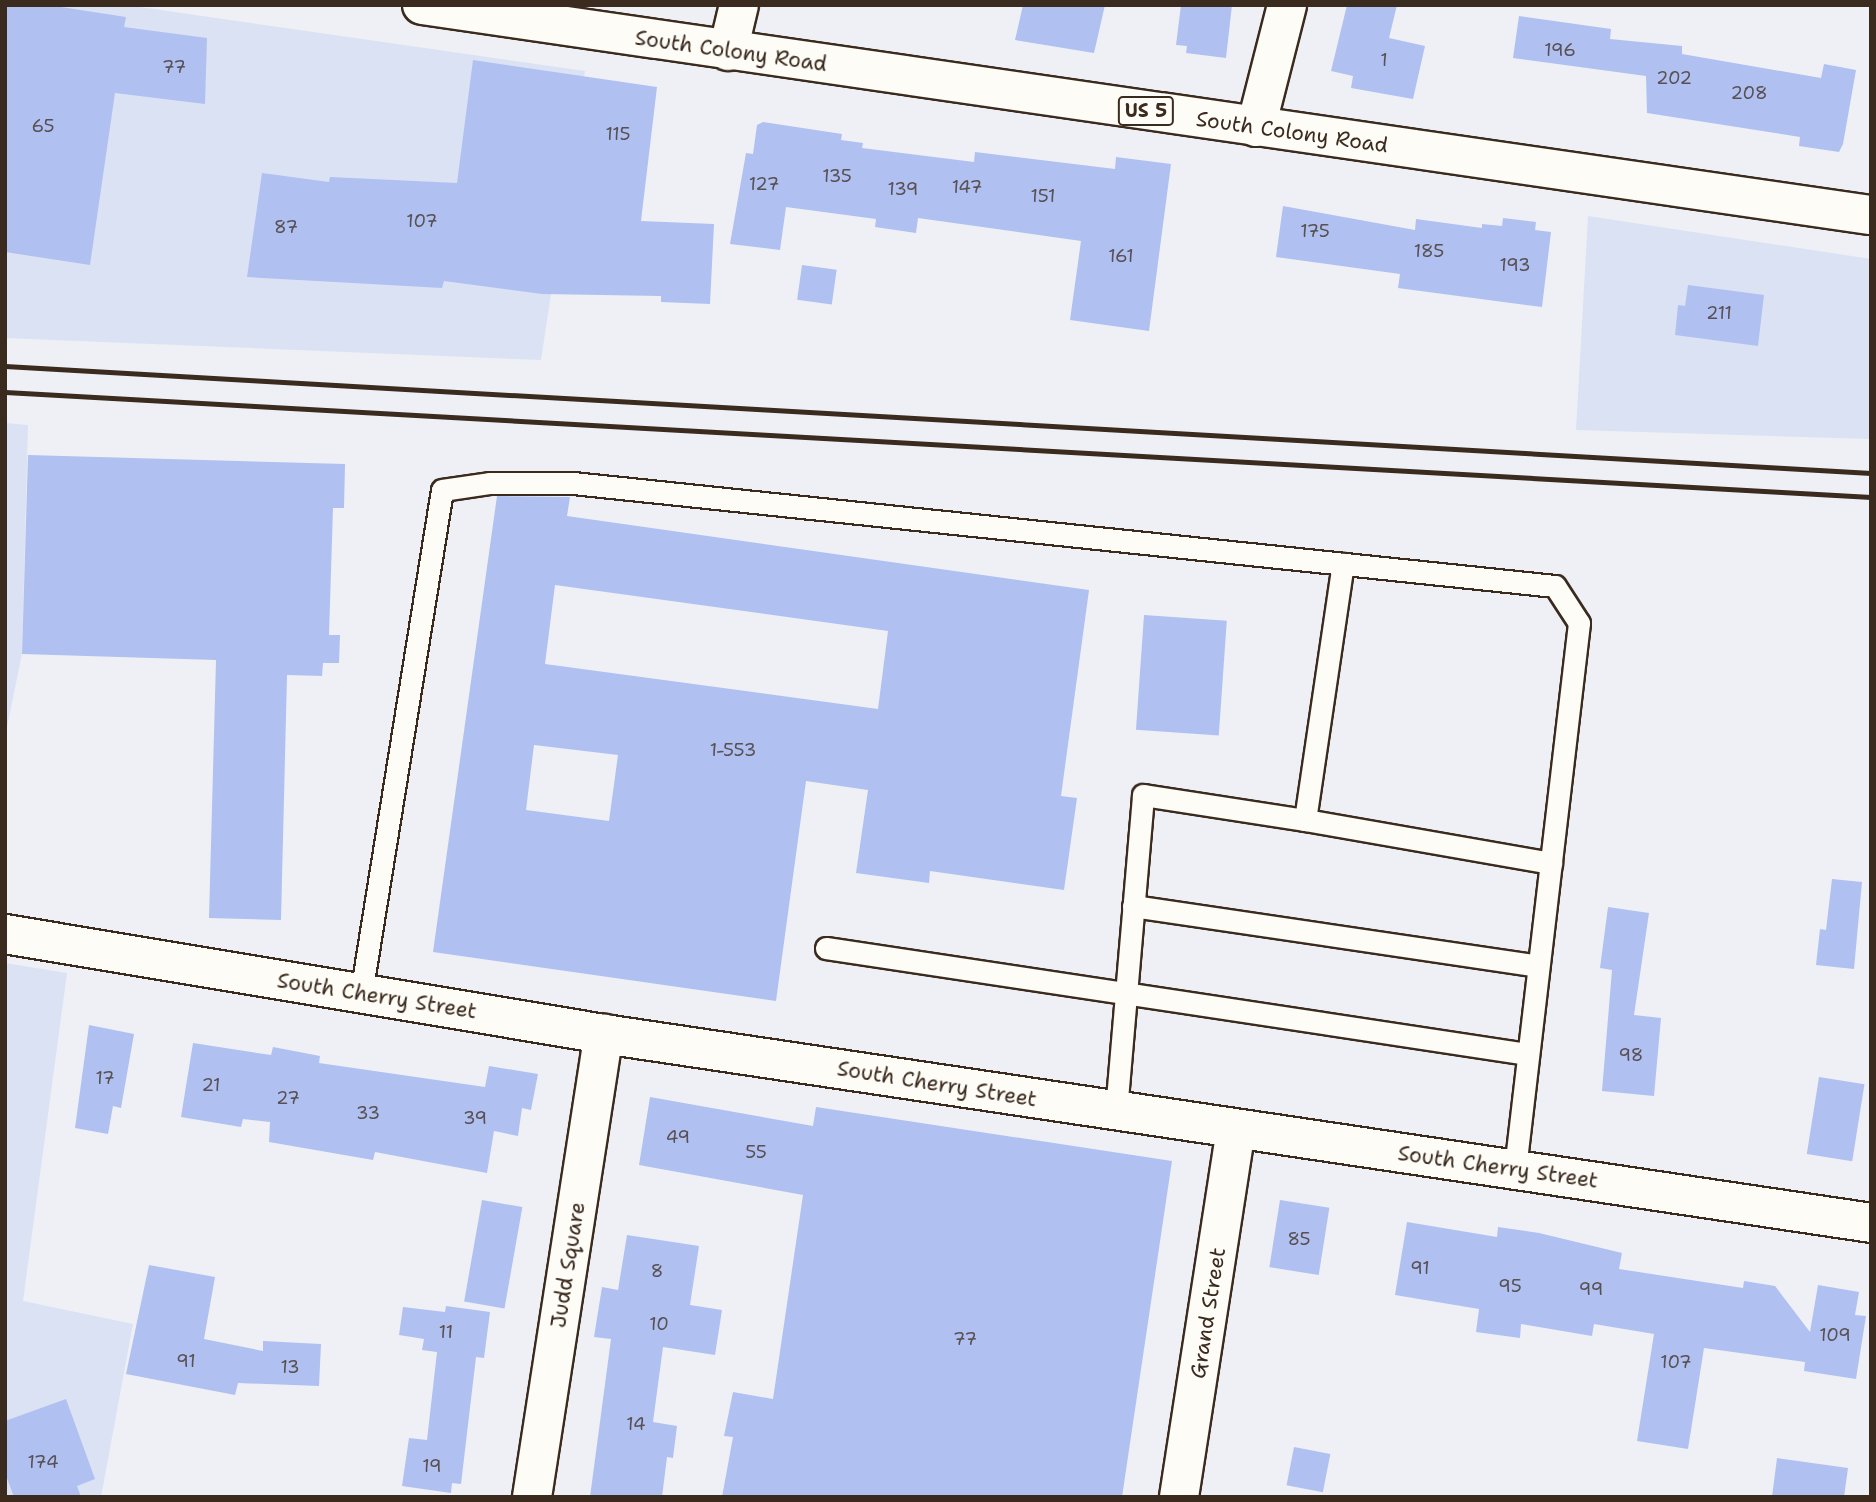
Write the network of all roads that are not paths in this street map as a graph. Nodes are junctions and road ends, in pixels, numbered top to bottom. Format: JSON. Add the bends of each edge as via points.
{"nodes":[{"id":1,"x":422,"y":5,"type":"edge"},
{"id":2,"x":738,"y":5,"type":"edge"},
{"id":3,"x":1287,"y":5,"type":"edge"},
{"id":4,"x":728,"y":51,"type":"junction"},
{"id":5,"x":1256,"y":127,"type":"junction"},
{"id":6,"x":1871,"y":215,"type":"edge"},
{"id":7,"x":1343,"y":564,"type":"junction"},
{"id":8,"x":1305,"y":820,"type":"junction"},
{"id":9,"x":1551,"y":863,"type":"junction"},
{"id":10,"x":1133,"y":906,"type":"junction"},
{"id":11,"x":5,"y":934,"type":"edge"},
{"id":12,"x":826,"y":948,"type":"dead end"},
{"id":13,"x":1538,"y":966,"type":"junction"},
{"id":14,"x":362,"y":994,"type":"junction"},
{"id":15,"x":1125,"y":996,"type":"junction"},
{"id":16,"x":604,"y":1034,"type":"junction"},
{"id":17,"x":1528,"y":1054,"type":"junction"},
{"id":18,"x":1116,"y":1111,"type":"junction"},
{"id":19,"x":1236,"y":1129,"type":"junction"},
{"id":20,"x":1515,"y":1169,"type":"junction"},
{"id":21,"x":1871,"y":1223,"type":"edge"},
{"id":22,"x":532,"y":1497,"type":"edge"},
{"id":23,"x":1179,"y":1497,"type":"edge"}],
"edges":[{"from":1,"to":4,"type":"street","name":"South Colony Road","number":"US 5"},
{"from":2,"to":4,"type":"street"},
{"from":3,"to":5,"type":"street"},
{"from":4,"to":5,"type":"street","name":"South Colony Road","number":"US 5"},
{"from":5,"to":6,"type":"street","name":"South Colony Road","number":"US 5"},
{"from":7,"to":8,"type":"lane"},
{"from":7,"to":9,"type":"lane","via":[[1555,586],[1579,623]]},
{"from":7,"to":14,"type":"lane","via":[[573,483],[489,483],[442,490]]},
{"from":8,"to":9,"type":"lane"},
{"from":8,"to":10,"type":"lane","via":[[1143,795]]},
{"from":9,"to":13,"type":"lane"},
{"from":10,"to":13,"type":"lane"},
{"from":10,"to":15,"type":"lane"},
{"from":11,"to":14,"type":"street","name":"South Cherry Street"},
{"from":12,"to":15,"type":"lane"},
{"from":13,"to":17,"type":"lane"},
{"from":14,"to":16,"type":"street","name":"South Cherry Street"},
{"from":15,"to":17,"type":"lane"},
{"from":15,"to":18,"type":"lane"},
{"from":16,"to":18,"type":"street","name":"South Cherry Street"},
{"from":16,"to":22,"type":"street","name":"Judd Square"},
{"from":17,"to":20,"type":"lane"},
{"from":18,"to":19,"type":"street","name":"South Cherry Street"},
{"from":19,"to":20,"type":"street","name":"South Cherry Street"},
{"from":19,"to":23,"type":"street","name":"Grand Street"},
{"from":20,"to":21,"type":"street","name":"South Cherry Street"}]}
